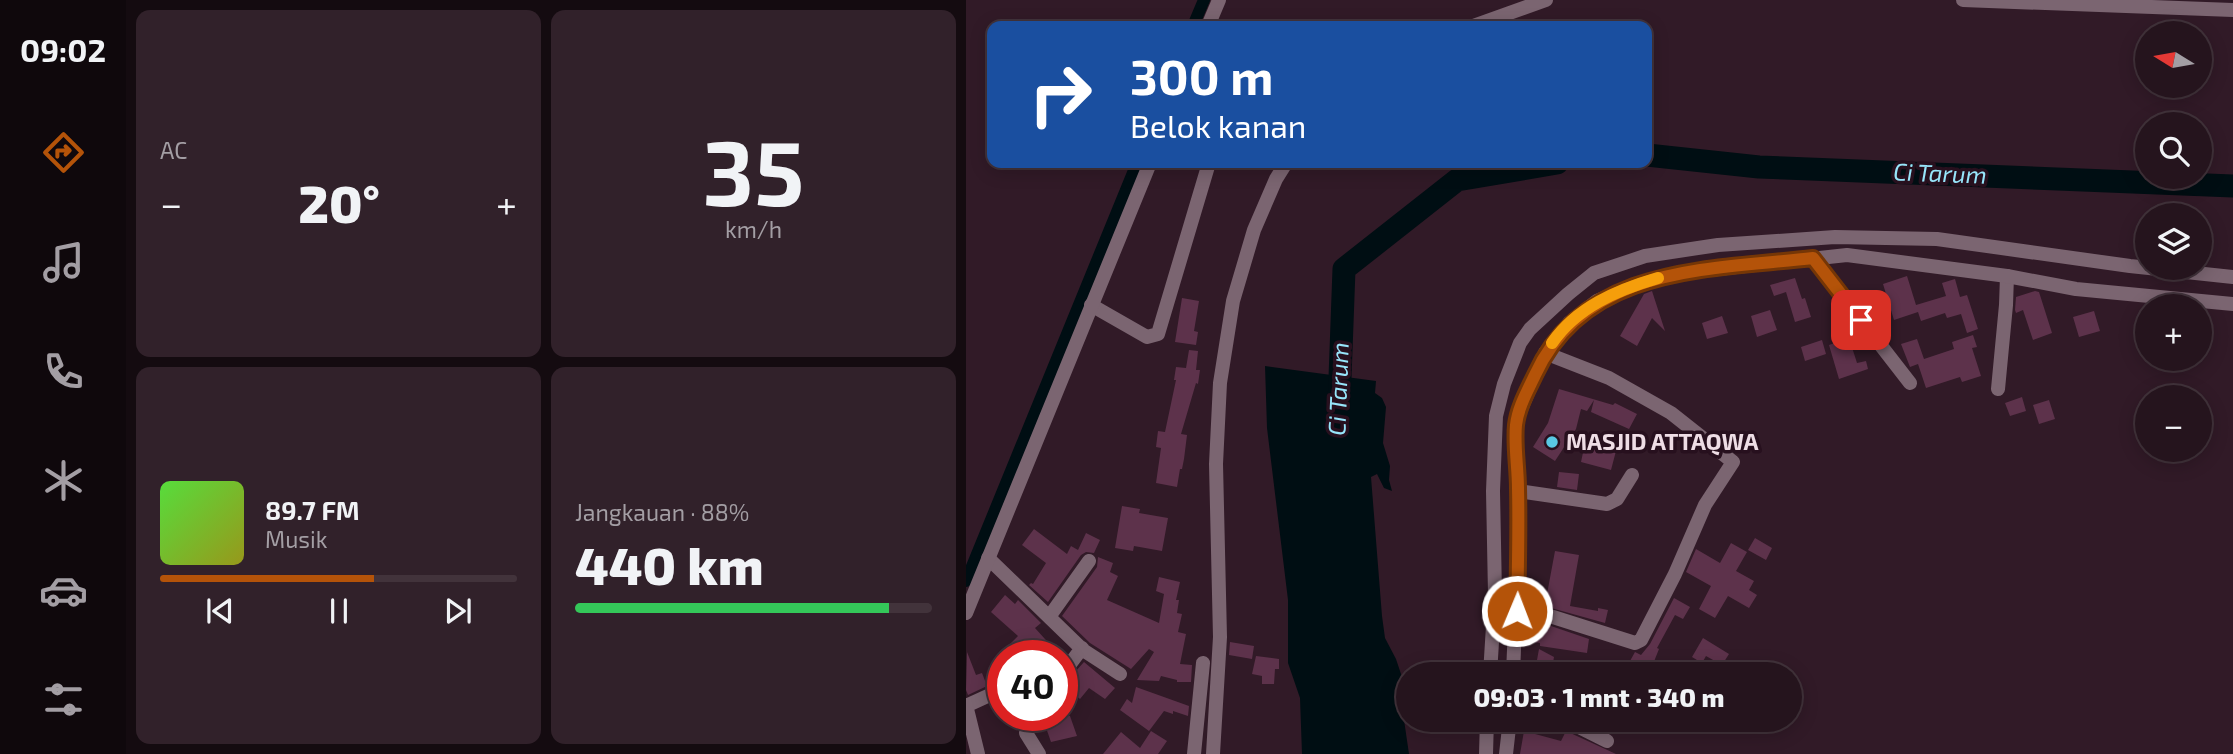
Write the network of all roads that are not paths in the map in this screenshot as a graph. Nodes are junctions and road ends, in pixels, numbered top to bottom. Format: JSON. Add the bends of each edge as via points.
{"nodes":[{"id":1,"x":1219,"y":0,"type":"edge"},
{"id":2,"x":1546,"y":0,"type":"edge"},
{"id":3,"x":1964,"y":0,"type":"edge"},
{"id":4,"x":2233,"y":10,"type":"edge"},
{"id":5,"x":1210,"y":21,"type":"edge"},
{"id":6,"x":1487,"y":21,"type":"edge"},
{"id":7,"x":1148,"y":168,"type":"edge"},
{"id":8,"x":1208,"y":168,"type":"edge"},
{"id":9,"x":1283,"y":168,"type":"edge"},
{"id":10,"x":1813,"y":258,"type":"junction"},
{"id":11,"x":2007,"y":276,"type":"junction"},
{"id":12,"x":2233,"y":277,"type":"edge"},
{"id":13,"x":2233,"y":304,"type":"edge"},
{"id":14,"x":1091,"y":305,"type":"junction"},
{"id":15,"x":1545,"y":353,"type":"junction"},
{"id":16,"x":1910,"y":383,"type":"dead end"},
{"id":17,"x":1998,"y":389,"type":"dead end"},
{"id":18,"x":1632,"y":475,"type":"dead end"},
{"id":19,"x":1518,"y":491,"type":"junction"},
{"id":20,"x":988,"y":558,"type":"junction"},
{"id":21,"x":1089,"y":561,"type":"dead end"},
{"id":22,"x":1517,"y":611,"type":"junction"},
{"id":23,"x":966,"y":613,"type":"edge"},
{"id":24,"x":1049,"y":617,"type":"junction"},
{"id":25,"x":1082,"y":648,"type":"junction"},
{"id":26,"x":1078,"y":653,"type":"edge"},
{"id":27,"x":1491,"y":662,"type":"edge"},
{"id":28,"x":1514,"y":662,"type":"edge"},
{"id":29,"x":1203,"y":663,"type":"dead end"},
{"id":30,"x":1119,"y":674,"type":"dead end"},
{"id":31,"x":987,"y":696,"type":"edge"},
{"id":32,"x":966,"y":705,"type":"edge"},
{"id":33,"x":1487,"y":732,"type":"edge"},
{"id":34,"x":1509,"y":732,"type":"edge"},
{"id":35,"x":1590,"y":732,"type":"edge"},
{"id":36,"x":1026,"y":733,"type":"dead end"},
{"id":37,"x":1607,"y":741,"type":"dead end"},
{"id":38,"x":978,"y":754,"type":"edge"},
{"id":39,"x":1039,"y":754,"type":"edge"},
{"id":40,"x":1194,"y":754,"type":"edge"},
{"id":41,"x":1213,"y":754,"type":"edge"},
{"id":42,"x":1486,"y":754,"type":"edge"},
{"id":43,"x":1506,"y":754,"type":"edge"}],
"edges":[{"from":1,"to":5,"type":"street"},
{"from":2,"to":6,"type":"street"},
{"from":3,"to":4,"type":"street"},
{"from":7,"to":14,"type":"street"},
{"from":8,"to":14,"type":"street","via":[[1158,334],[1147,337]]},
{"from":9,"to":41,"type":"street","via":[[1254,230],[1233,302],[1222,373],[1216,464],[1220,637]]},
{"from":10,"to":11,"type":"street","via":[[1847,255]]},
{"from":10,"to":15,"type":"street","via":[[1673,274],[1632,286],[1583,312]]},
{"from":10,"to":16,"type":"street"},
{"from":11,"to":13,"type":"street","via":[[2077,289]]},
{"from":11,"to":17,"type":"street"},
{"from":12,"to":27,"type":"street","via":[[1937,239],[1835,237],[1645,256],[1594,273],[1520,343],[1498,405]]},
{"from":14,"to":20,"type":"street"},
{"from":15,"to":19,"type":"street","via":[[1516,421]]},
{"from":15,"to":22,"type":"street","via":[[1609,378],[1660,407],[1733,462],[1705,505],[1641,640],[1635,643],[1553,617]]},
{"from":18,"to":19,"type":"street","via":[[1617,499],[1607,504]]},
{"from":19,"to":22,"type":"street"},
{"from":20,"to":23,"type":"street"},
{"from":20,"to":24,"type":"street"},
{"from":21,"to":24,"type":"street"},
{"from":22,"to":28,"type":"street"},
{"from":24,"to":25,"type":"street"},
{"from":25,"to":26,"type":"street"},
{"from":25,"to":30,"type":"street"},
{"from":29,"to":40,"type":"street"},
{"from":31,"to":32,"type":"street"},
{"from":32,"to":38,"type":"street"},
{"from":33,"to":42,"type":"street"},
{"from":34,"to":43,"type":"street"},
{"from":35,"to":37,"type":"street"},
{"from":36,"to":39,"type":"street"}]}
